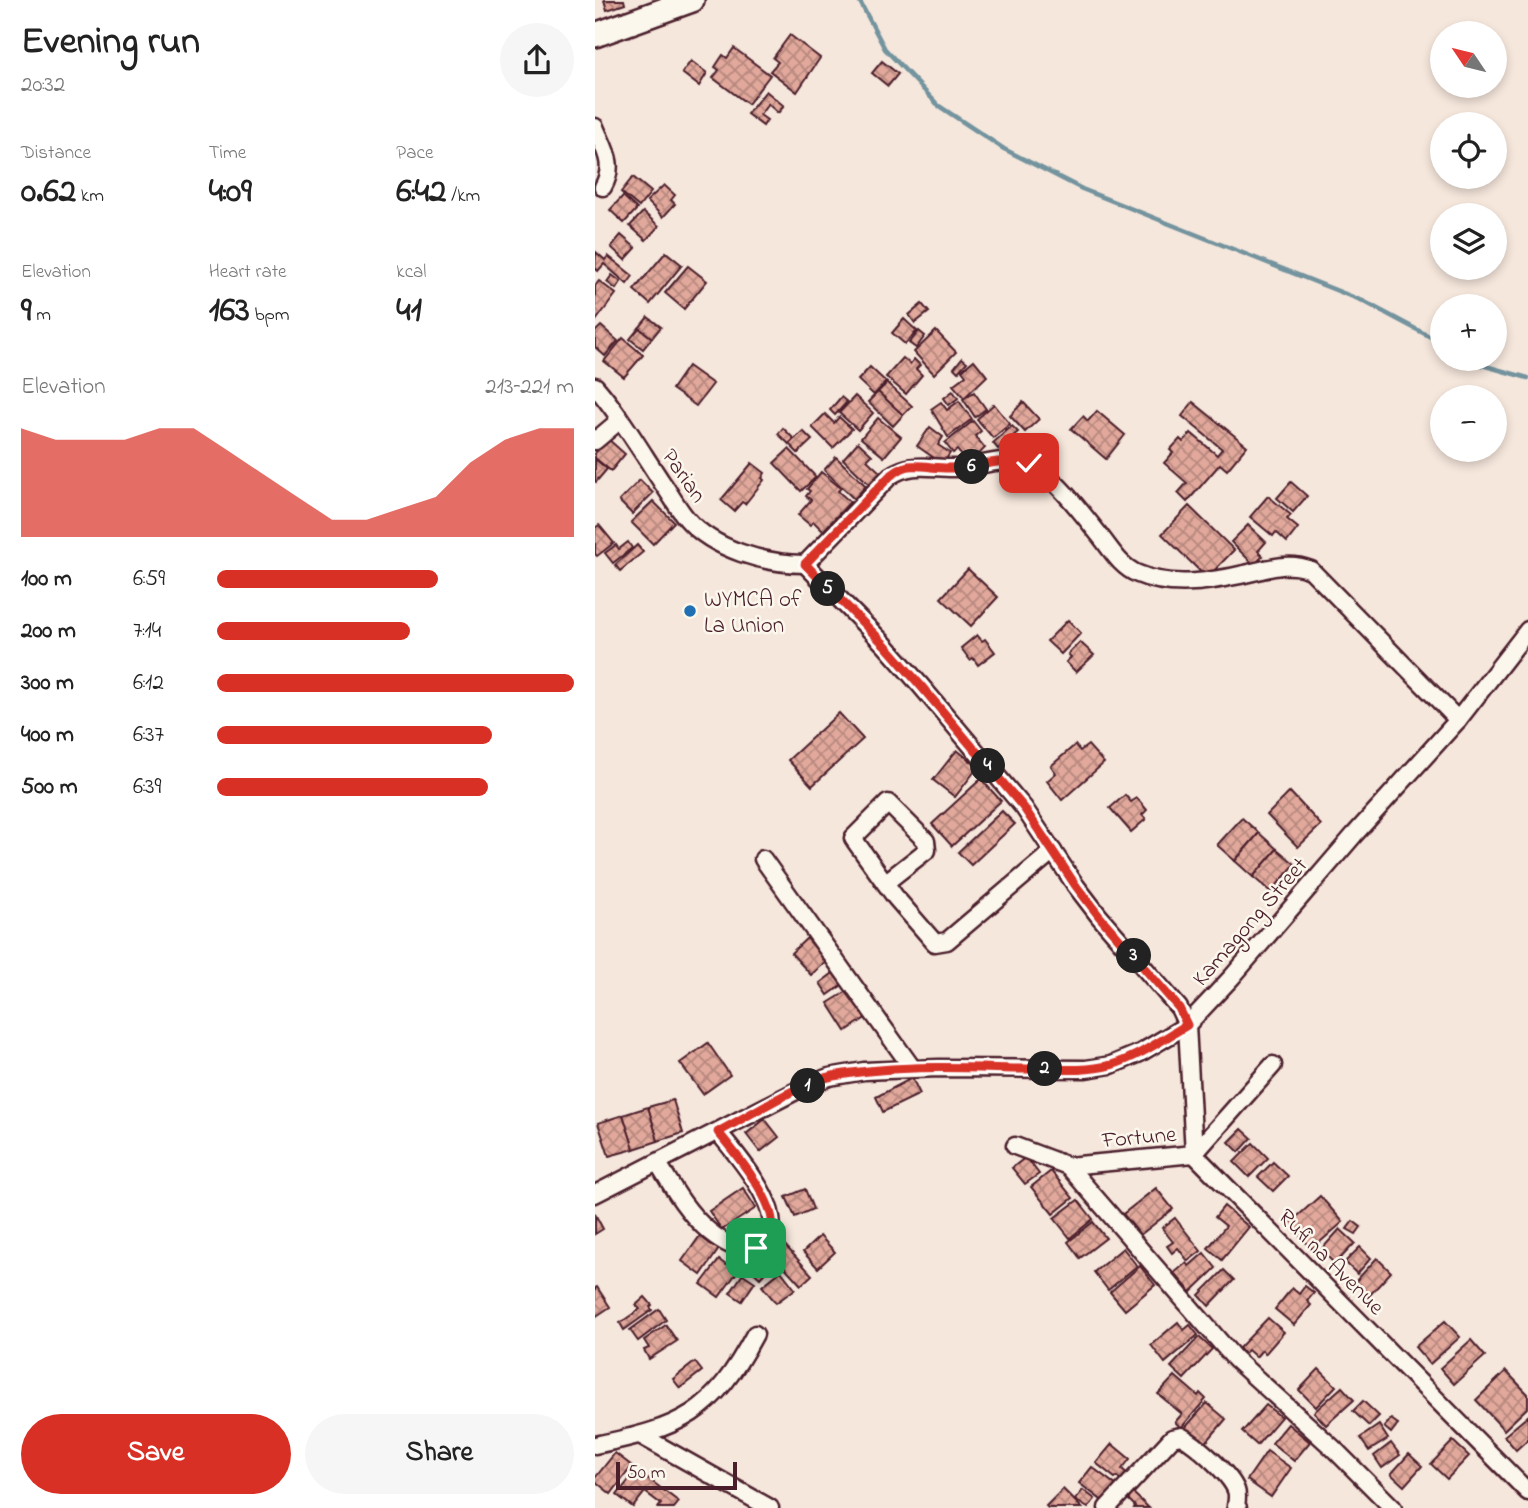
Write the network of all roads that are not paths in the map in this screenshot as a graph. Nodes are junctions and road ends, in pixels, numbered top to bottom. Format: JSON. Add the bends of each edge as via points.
{"nodes":[{"id":1,"x":692,"y":0,"type":"edge"},
{"id":2,"x":595,"y":35,"type":"edge"},
{"id":3,"x":595,"y":127,"type":"edge"},
{"id":4,"x":603,"y":187,"type":"dead end"},
{"id":5,"x":595,"y":386,"type":"edge"},
{"id":6,"x":620,"y":419,"type":"junction"},
{"id":7,"x":595,"y":441,"type":"edge"},
{"id":8,"x":805,"y":564,"type":"junction"},
{"id":9,"x":1528,"y":630,"type":"edge"},
{"id":10,"x":1458,"y":720,"type":"junction"},
{"id":11,"x":1053,"y":850,"type":"junction"},
{"id":12,"x":763,"y":859,"type":"dead end"},
{"id":13,"x":885,"y":883,"type":"junction"},
{"id":14,"x":1187,"y":1025,"type":"junction"},
{"id":15,"x":1273,"y":1065,"type":"dead end"},
{"id":16,"x":913,"y":1069,"type":"junction"},
{"id":17,"x":718,"y":1132,"type":"junction"},
{"id":18,"x":1015,"y":1146,"type":"dead end"},
{"id":19,"x":1194,"y":1154,"type":"junction"},
{"id":20,"x":658,"y":1163,"type":"junction"},
{"id":21,"x":1068,"y":1166,"type":"junction"},
{"id":22,"x":595,"y":1194,"type":"edge"},
{"id":23,"x":755,"y":1334,"type":"dead end"},
{"id":24,"x":640,"y":1435,"type":"junction"},
{"id":25,"x":595,"y":1445,"type":"edge"},
{"id":26,"x":1528,"y":1493,"type":"edge"},
{"id":27,"x":1236,"y":1507,"type":"edge"},
{"id":28,"x":770,"y":1508,"type":"edge"},
{"id":29,"x":1107,"y":1508,"type":"edge"},
{"id":30,"x":1393,"y":1508,"type":"edge"}],
"edges":[{"from":1,"to":2,"type":"main road"},
{"from":3,"to":4,"type":"street","via":[[609,164]]},
{"from":5,"to":6,"type":"street","name":"Parian"},
{"from":6,"to":7,"type":"street"},
{"from":6,"to":8,"type":"street","name":"Parian","via":[[687,520],[723,545]]},
{"from":8,"to":10,"type":"street","via":[[898,470],[1022,461],[1040,470],[1121,562],[1138,574],[1191,582],[1288,565],[1311,570]]},
{"from":8,"to":11,"type":"street","via":[[921,686],[1024,808]]},
{"from":9,"to":10,"type":"street","name":"Kamagong Street"},
{"from":10,"to":14,"type":"street","name":"Kamagong Street"},
{"from":11,"to":13,"type":"street","via":[[941,943],[935,943]]},
{"from":11,"to":14,"type":"street","via":[[1076,886],[1179,1008]]},
{"from":12,"to":16,"type":"street"},
{"from":13,"to":13,"type":"street","via":[[853,836],[888,803],[928,845]]},
{"from":14,"to":16,"type":"street","name":"Kamagong Street","via":[[1111,1065]]},
{"from":14,"to":19,"type":"street"},
{"from":15,"to":19,"type":"street","name":"Fortune"},
{"from":16,"to":17,"type":"street","name":"Kamagong Street","via":[[829,1077]]},
{"from":17,"to":20,"type":"street","name":"Kamagong Street"},
{"from":17,"to":20,"type":"street","via":[[746,1166],[766,1201],[771,1232],[756,1248],[737,1247],[711,1233],[688,1211]]},
{"from":18,"to":21,"type":"street","name":"Fortune"},
{"from":19,"to":21,"type":"street","name":"Fortune"},
{"from":19,"to":26,"type":"street","name":"Rufina Avenue"},
{"from":20,"to":22,"type":"street","name":"Kamagong Street"},
{"from":21,"to":30,"type":"street","via":[[1235,1359]]},
{"from":23,"to":24,"type":"street","via":[[737,1369],[706,1404],[680,1421]]},
{"from":24,"to":25,"type":"street"},
{"from":24,"to":28,"type":"street"},
{"from":27,"to":29,"type":"street","via":[[1235,1486],[1181,1436],[1173,1438]]}]}
